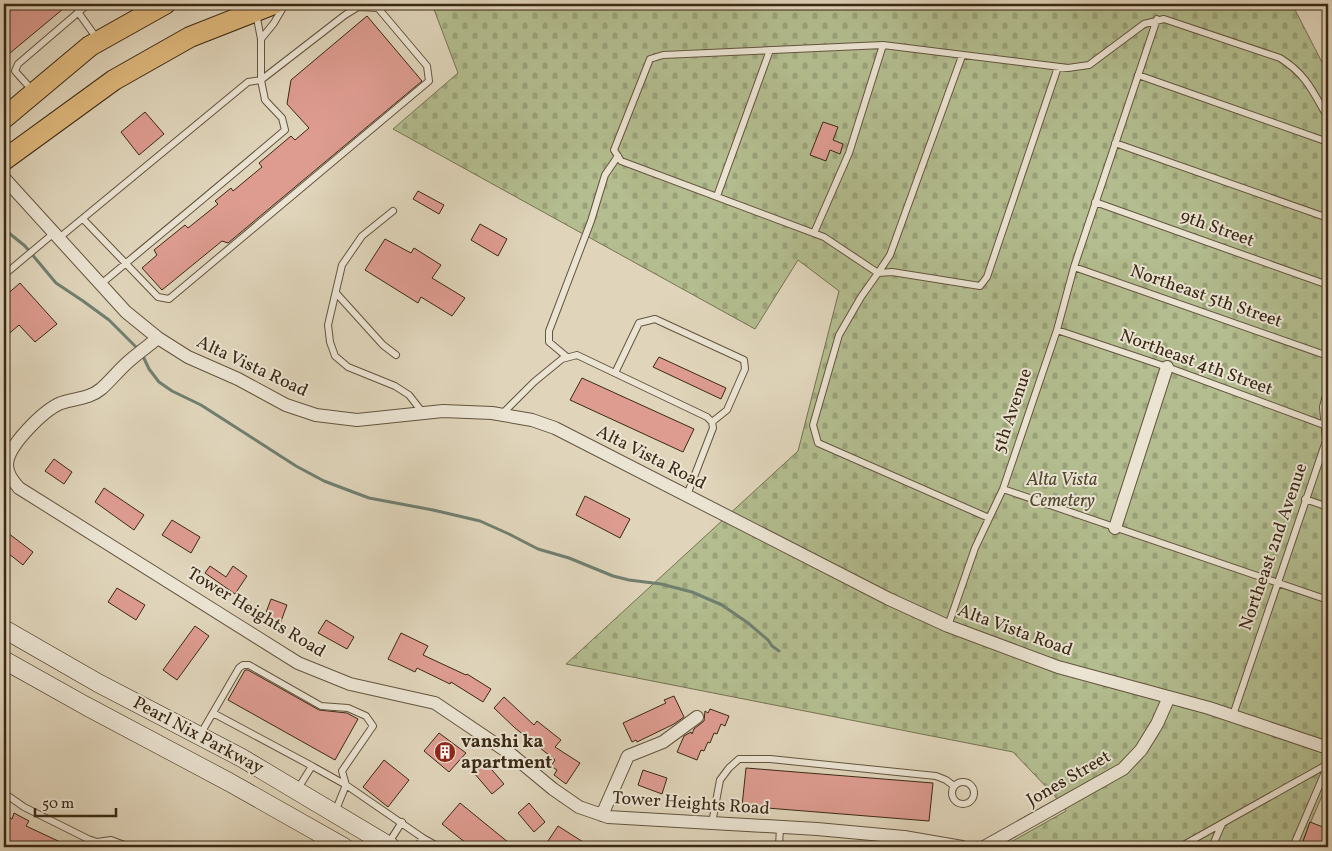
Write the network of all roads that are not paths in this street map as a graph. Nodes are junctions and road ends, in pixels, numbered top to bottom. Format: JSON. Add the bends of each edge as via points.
{"nodes":[{"id":1,"x":88,"y":4,"type":"edge"},
{"id":2,"x":164,"y":4,"type":"edge"},
{"id":3,"x":274,"y":4,"type":"edge"},
{"id":4,"x":285,"y":4,"type":"edge"},
{"id":5,"x":255,"y":7,"type":"edge"},
{"id":6,"x":78,"y":12,"type":"junction"},
{"id":7,"x":1157,"y":20,"type":"junction"},
{"id":8,"x":261,"y":38,"type":"junction"},
{"id":9,"x":97,"y":42,"type":"junction"},
{"id":10,"x":883,"y":45,"type":"junction"},
{"id":11,"x":770,"y":50,"type":"junction"},
{"id":12,"x":962,"y":56,"type":"junction"},
{"id":13,"x":1058,"y":67,"type":"junction"},
{"id":14,"x":1138,"y":75,"type":"junction"},
{"id":15,"x":261,"y":80,"type":"junction"},
{"id":16,"x":34,"y":92,"type":"junction"},
{"id":17,"x":7,"y":108,"type":"edge"},
{"id":18,"x":1328,"y":118,"type":"edge"},
{"id":19,"x":1328,"y":142,"type":"edge"},
{"id":20,"x":1115,"y":143,"type":"junction"},
{"id":21,"x":618,"y":156,"type":"junction"},
{"id":22,"x":4,"y":160,"type":"edge"},
{"id":23,"x":4,"y":178,"type":"edge"},
{"id":24,"x":717,"y":196,"type":"junction"},
{"id":25,"x":1095,"y":202,"type":"junction"},
{"id":26,"x":392,"y":211,"type":"dead end"},
{"id":27,"x":1328,"y":218,"type":"edge"},
{"id":28,"x":83,"y":219,"type":"junction"},
{"id":29,"x":814,"y":233,"type":"junction"},
{"id":30,"x":57,"y":236,"type":"junction"},
{"id":31,"x":125,"y":264,"type":"junction"},
{"id":32,"x":1074,"y":267,"type":"junction"},
{"id":33,"x":878,"y":273,"type":"junction"},
{"id":34,"x":4,"y":275,"type":"edge"},
{"id":35,"x":101,"y":284,"type":"junction"},
{"id":36,"x":1328,"y":285,"type":"edge"},
{"id":37,"x":336,"y":293,"type":"junction"},
{"id":38,"x":1057,"y":330,"type":"junction"},
{"id":39,"x":158,"y":338,"type":"junction"},
{"id":40,"x":396,"y":355,"type":"dead end"},
{"id":41,"x":1328,"y":356,"type":"edge"},
{"id":42,"x":567,"y":357,"type":"junction"},
{"id":43,"x":1167,"y":367,"type":"junction"},
{"id":44,"x":615,"y":373,"type":"junction"},
{"id":45,"x":1328,"y":387,"type":"edge"},
{"id":46,"x":423,"y":413,"type":"junction"},
{"id":47,"x":502,"y":414,"type":"junction"},
{"id":48,"x":712,"y":422,"type":"junction"},
{"id":49,"x":1324,"y":425,"type":"junction"},
{"id":50,"x":1003,"y":490,"type":"junction"},
{"id":51,"x":687,"y":495,"type":"junction"},
{"id":52,"x":1305,"y":499,"type":"junction"},
{"id":53,"x":1328,"y":507,"type":"edge"},
{"id":54,"x":989,"y":518,"type":"junction"},
{"id":55,"x":1115,"y":528,"type":"junction"},
{"id":56,"x":1277,"y":583,"type":"junction"},
{"id":57,"x":1328,"y":600,"type":"edge"},
{"id":58,"x":948,"y":626,"type":"junction"},
{"id":59,"x":4,"y":629,"type":"edge"},
{"id":60,"x":4,"y":660,"type":"edge"},
{"id":61,"x":1169,"y":697,"type":"junction"},
{"id":62,"x":213,"y":713,"type":"junction"},
{"id":63,"x":1233,"y":715,"type":"junction"},
{"id":64,"x":697,"y":717,"type":"dead end"},
{"id":65,"x":200,"y":736,"type":"junction"},
{"id":66,"x":1328,"y":748,"type":"edge"},
{"id":67,"x":1328,"y":765,"type":"edge"},
{"id":68,"x":312,"y":766,"type":"junction"},
{"id":69,"x":346,"y":785,"type":"junction"},
{"id":70,"x":954,"y":786,"type":"dead end"},
{"id":71,"x":296,"y":791,"type":"junction"},
{"id":72,"x":4,"y":793,"type":"edge"},
{"id":73,"x":334,"y":814,"type":"junction"},
{"id":74,"x":602,"y":815,"type":"junction"},
{"id":75,"x":402,"y":822,"type":"junction"},
{"id":76,"x":712,"y":823,"type":"junction"},
{"id":77,"x":1222,"y":824,"type":"junction"},
{"id":78,"x":780,"y":827,"type":"junction"},
{"id":79,"x":423,"y":838,"type":"junction"},
{"id":80,"x":389,"y":846,"type":"edge"},
{"id":81,"x":130,"y":847,"type":"edge"},
{"id":82,"x":344,"y":847,"type":"edge"},
{"id":83,"x":417,"y":847,"type":"edge"},
{"id":84,"x":439,"y":847,"type":"edge"},
{"id":85,"x":779,"y":847,"type":"edge"},
{"id":86,"x":962,"y":847,"type":"edge"},
{"id":87,"x":984,"y":847,"type":"edge"},
{"id":88,"x":1180,"y":847,"type":"edge"},
{"id":89,"x":1212,"y":847,"type":"edge"},
{"id":90,"x":1293,"y":847,"type":"edge"}],
"edges":[{"from":1,"to":6,"type":"lane"},
{"from":2,"to":9,"type":"main road"},
{"from":3,"to":5,"type":"main road"},
{"from":4,"to":8,"type":"lane","via":[[274,24]]},
{"from":5,"to":8,"type":"lane"},
{"from":5,"to":22,"type":"main road","via":[[190,37],[114,80]]},
{"from":6,"to":9,"type":"lane"},
{"from":6,"to":16,"type":"lane","via":[[14,71]]},
{"from":7,"to":13,"type":"lane","via":[[1144,24],[1089,65]]},
{"from":7,"to":14,"type":"lane","name":"5th Avenue"},
{"from":7,"to":18,"type":"lane","via":[[1164,19],[1280,58],[1305,78]]},
{"from":8,"to":15,"type":"lane"},
{"from":9,"to":16,"type":"main road"},
{"from":10,"to":11,"type":"lane"},
{"from":10,"to":12,"type":"lane"},
{"from":10,"to":29,"type":"lane","via":[[849,153]]},
{"from":11,"to":21,"type":"lane","via":[[663,55],[650,59],[614,150]]},
{"from":11,"to":24,"type":"lane"},
{"from":12,"to":13,"type":"lane"},
{"from":12,"to":33,"type":"lane","via":[[890,255]]},
{"from":13,"to":33,"type":"lane","via":[[987,278],[980,286],[892,272]]},
{"from":14,"to":19,"type":"lane"},
{"from":14,"to":20,"type":"lane","name":"5th Avenue"},
{"from":15,"to":28,"type":"lane","via":[[248,82]]},
{"from":15,"to":31,"type":"lane","via":[[265,100],[282,118],[285,130]]},
{"from":15,"to":31,"type":"lane","via":[[358,7],[378,8],[427,66],[430,81],[169,299],[158,298]]},
{"from":16,"to":17,"type":"main road"},
{"from":20,"to":25,"type":"lane","name":"5th Avenue"},
{"from":20,"to":27,"type":"lane"},
{"from":21,"to":24,"type":"lane","via":[[621,161]]},
{"from":21,"to":42,"type":"lane","via":[[605,175],[549,331],[549,342]]},
{"from":23,"to":30,"type":"street","name":"Alta Vista Road"},
{"from":24,"to":29,"type":"lane"},
{"from":25,"to":32,"type":"lane","name":"5th Avenue"},
{"from":25,"to":36,"type":"lane","name":"9th Street"},
{"from":26,"to":37,"type":"lane","via":[[362,236],[342,265]]},
{"from":28,"to":30,"type":"lane"},
{"from":28,"to":31,"type":"lane"},
{"from":29,"to":33,"type":"lane","via":[[824,236]]},
{"from":30,"to":34,"type":"lane"},
{"from":30,"to":35,"type":"street","name":"Alta Vista Road"},
{"from":31,"to":35,"type":"lane"},
{"from":32,"to":38,"type":"lane","name":"5th Avenue"},
{"from":32,"to":41,"type":"lane","name":"Northeast 5th Street"},
{"from":33,"to":54,"type":"lane","via":[[839,335],[813,425],[818,443]]},
{"from":35,"to":39,"type":"street","name":"Alta Vista Road","via":[[126,312]]},
{"from":37,"to":40,"type":"lane"},
{"from":37,"to":46,"type":"lane","via":[[328,326],[335,356],[348,367],[395,386],[408,395]]},
{"from":38,"to":43,"type":"lane","name":"Northeast 4th Street"},
{"from":38,"to":50,"type":"lane","name":"5th Avenue"},
{"from":39,"to":46,"type":"street","name":"Alta Vista Road","via":[[188,357],[286,405],[316,415],[357,420]]},
{"from":39,"to":74,"type":"street","name":"Tower Heights Road","via":[[100,390],[89,397],[61,403],[48,410],[28,429],[11,451],[7,464],[10,479],[19,488],[298,663],[350,684],[435,703],[512,754],[579,807]]},
{"from":42,"to":44,"type":"lane","via":[[577,355]]},
{"from":42,"to":47,"type":"lane","via":[[534,382]]},
{"from":43,"to":49,"type":"lane","name":"Northeast 4th Street"},
{"from":43,"to":55,"type":"street"},
{"from":44,"to":48,"type":"lane"},
{"from":44,"to":48,"type":"lane","via":[[639,323],[655,319],[744,360],[745,369],[727,410]]},
{"from":45,"to":49,"type":"lane","name":"Northeast 2nd Avenue","via":[[1323,407]]},
{"from":46,"to":47,"type":"street","name":"Alta Vista Road"},
{"from":47,"to":51,"type":"street","name":"Alta Vista Road","via":[[554,428]]},
{"from":48,"to":51,"type":"lane","via":[[713,428]]},
{"from":49,"to":52,"type":"lane","name":"Northeast 2nd Avenue","via":[[1326,441]]},
{"from":50,"to":54,"type":"lane","name":"5th Avenue"},
{"from":50,"to":55,"type":"lane"},
{"from":51,"to":58,"type":"street","name":"Alta Vista Road"},
{"from":52,"to":53,"type":"lane"},
{"from":52,"to":56,"type":"lane","name":"Northeast 2nd Avenue"},
{"from":54,"to":58,"type":"lane","name":"5th Avenue"},
{"from":55,"to":56,"type":"lane"},
{"from":56,"to":57,"type":"lane"},
{"from":56,"to":63,"type":"lane","name":"Northeast 2nd Avenue"},
{"from":58,"to":61,"type":"street","name":"Alta Vista Road","via":[[1058,667]]},
{"from":59,"to":65,"type":"main road","name":"Pearl Nix Parkway"},
{"from":60,"to":82,"type":"main road","name":"Pearl Nix Parkway"},
{"from":61,"to":63,"type":"street","name":"Alta Vista Road"},
{"from":61,"to":87,"type":"street","name":"Jones Street","via":[[1145,743],[1123,769]]},
{"from":62,"to":65,"type":"lane"},
{"from":62,"to":68,"type":"lane"},
{"from":62,"to":69,"type":"lane","via":[[239,668],[249,665],[321,706],[348,708],[366,716],[372,726],[342,771]]},
{"from":63,"to":66,"type":"street","name":"Alta Vista Road"},
{"from":64,"to":74,"type":"street","via":[[663,742],[628,756]]},
{"from":65,"to":71,"type":"main road","name":"Pearl Nix Parkway"},
{"from":67,"to":77,"type":"lane"},
{"from":67,"to":90,"type":"lane"},
{"from":68,"to":69,"type":"lane"},
{"from":68,"to":71,"type":"lane"},
{"from":69,"to":73,"type":"lane"},
{"from":69,"to":75,"type":"lane"},
{"from":70,"to":76,"type":"lane","via":[[936,776],[770,759],[739,759],[720,780]]},
{"from":71,"to":73,"type":"main road","name":"Pearl Nix Parkway"},
{"from":72,"to":81,"type":"lane","via":[[24,807],[97,842],[111,840]]},
{"from":73,"to":80,"type":"main road","name":"Pearl Nix Parkway"},
{"from":74,"to":76,"type":"street","name":"Tower Heights Road"},
{"from":75,"to":79,"type":"lane"},
{"from":75,"to":80,"type":"lane"},
{"from":76,"to":78,"type":"street","name":"Tower Heights Road"},
{"from":77,"to":88,"type":"lane"},
{"from":77,"to":89,"type":"lane"},
{"from":78,"to":85,"type":"lane"},
{"from":78,"to":86,"type":"street","name":"Tower Heights Road","via":[[904,836]]},
{"from":79,"to":83,"type":"lane"},
{"from":79,"to":84,"type":"lane"}]}
